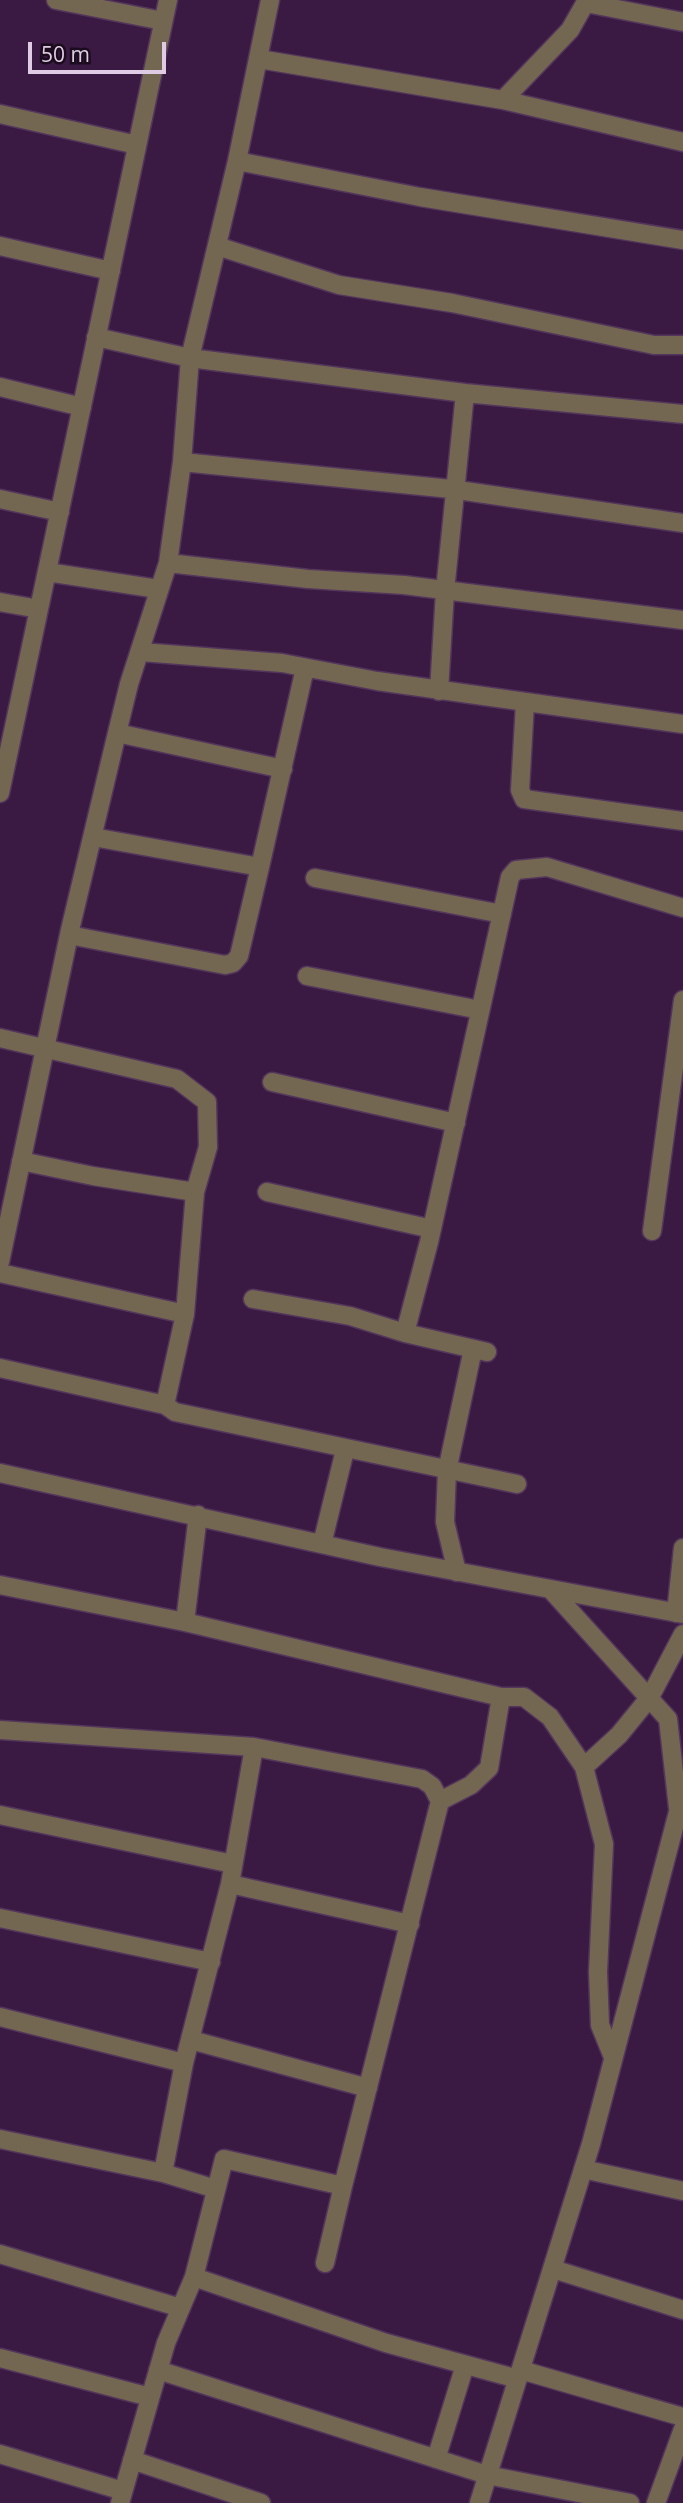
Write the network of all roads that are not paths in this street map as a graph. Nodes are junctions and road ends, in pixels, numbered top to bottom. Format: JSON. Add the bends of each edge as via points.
{"nodes":[{"id":1,"x":56,"y":0,"type":"edge"},
{"id":2,"x":168,"y":0,"type":"edge"},
{"id":3,"x":270,"y":0,"type":"edge"},
{"id":4,"x":586,"y":1,"type":"edge"},
{"id":5,"x":163,"y":21,"type":"junction"},
{"id":6,"x":683,"y":22,"type":"edge"},
{"id":7,"x":259,"y":59,"type":"junction"},
{"id":8,"x":503,"y":100,"type":"junction"},
{"id":9,"x":0,"y":114,"type":"edge"},
{"id":10,"x":683,"y":142,"type":"edge"},
{"id":11,"x":137,"y":145,"type":"junction"},
{"id":12,"x":237,"y":161,"type":"junction"},
{"id":13,"x":683,"y":240,"type":"edge"},
{"id":14,"x":0,"y":246,"type":"edge"},
{"id":15,"x":217,"y":246,"type":"junction"},
{"id":16,"x":111,"y":271,"type":"junction"},
{"id":17,"x":96,"y":337,"type":"junction"},
{"id":18,"x":683,"y":345,"type":"edge"},
{"id":19,"x":190,"y":358,"type":"junction"},
{"id":20,"x":0,"y":387,"type":"edge"},
{"id":21,"x":465,"y":393,"type":"junction"},
{"id":22,"x":82,"y":407,"type":"junction"},
{"id":23,"x":683,"y":414,"type":"edge"},
{"id":24,"x":182,"y":461,"type":"junction"},
{"id":25,"x":455,"y":490,"type":"junction"},
{"id":26,"x":0,"y":499,"type":"edge"},
{"id":27,"x":60,"y":512,"type":"junction"},
{"id":28,"x":683,"y":523,"type":"edge"},
{"id":29,"x":169,"y":563,"type":"junction"},
{"id":30,"x":47,"y":572,"type":"junction"},
{"id":31,"x":158,"y":589,"type":"junction"},
{"id":32,"x":445,"y":591,"type":"junction"},
{"id":33,"x":0,"y":602,"type":"edge"},
{"id":34,"x":39,"y":609,"type":"junction"},
{"id":35,"x":683,"y":620,"type":"edge"},
{"id":36,"x":141,"y":652,"type":"junction"},
{"id":37,"x":305,"y":668,"type":"junction"},
{"id":38,"x":439,"y":691,"type":"junction"},
{"id":39,"x":525,"y":703,"type":"junction"},
{"id":40,"x":683,"y":724,"type":"edge"},
{"id":41,"x":7,"y":728,"type":"edge"},
{"id":42,"x":117,"y":733,"type":"junction"},
{"id":43,"x":283,"y":769,"type":"junction"},
{"id":44,"x":0,"y":793,"type":"edge"},
{"id":45,"x":683,"y":821,"type":"edge"},
{"id":46,"x":93,"y":837,"type":"junction"},
{"id":47,"x":260,"y":867,"type":"junction"},
{"id":48,"x":315,"y":878,"type":"dead end"},
{"id":49,"x":683,"y":908,"type":"edge"},
{"id":50,"x":502,"y":914,"type":"junction"},
{"id":51,"x":69,"y":935,"type":"junction"},
{"id":52,"x":307,"y":976,"type":"dead end"},
{"id":53,"x":683,"y":1000,"type":"edge"},
{"id":54,"x":480,"y":1010,"type":"junction"},
{"id":55,"x":0,"y":1038,"type":"edge"},
{"id":56,"x":45,"y":1050,"type":"junction"},
{"id":57,"x":272,"y":1082,"type":"dead end"},
{"id":58,"x":456,"y":1123,"type":"junction"},
{"id":59,"x":21,"y":1161,"type":"junction"},
{"id":60,"x":195,"y":1192,"type":"junction"},
{"id":61,"x":267,"y":1192,"type":"dead end"},
{"id":62,"x":6,"y":1208,"type":"edge"},
{"id":63,"x":432,"y":1229,"type":"junction"},
{"id":64,"x":652,"y":1231,"type":"dead end"},
{"id":65,"x":0,"y":1262,"type":"edge"},
{"id":66,"x":0,"y":1273,"type":"edge"},
{"id":67,"x":253,"y":1299,"type":"dead end"},
{"id":68,"x":185,"y":1314,"type":"junction"},
{"id":69,"x":405,"y":1333,"type":"junction"},
{"id":70,"x":0,"y":1368,"type":"edge"},
{"id":71,"x":165,"y":1405,"type":"junction"},
{"id":72,"x":345,"y":1450,"type":"junction"},
{"id":73,"x":447,"y":1471,"type":"junction"},
{"id":74,"x":0,"y":1473,"type":"edge"},
{"id":75,"x":517,"y":1484,"type":"dead end"},
{"id":76,"x":198,"y":1515,"type":"junction"},
{"id":77,"x":323,"y":1544,"type":"junction"},
{"id":78,"x":683,"y":1548,"type":"edge"},
{"id":79,"x":457,"y":1572,"type":"junction"},
{"id":80,"x":0,"y":1586,"type":"edge"},
{"id":81,"x":552,"y":1591,"type":"junction"},
{"id":82,"x":679,"y":1614,"type":"edge"},
{"id":83,"x":185,"y":1622,"type":"junction"},
{"id":84,"x":683,"y":1634,"type":"edge"},
{"id":85,"x":650,"y":1696,"type":"junction"},
{"id":86,"x":501,"y":1697,"type":"junction"},
{"id":87,"x":0,"y":1730,"type":"edge"},
{"id":88,"x":254,"y":1747,"type":"junction"},
{"id":89,"x":584,"y":1767,"type":"junction"},
{"id":90,"x":683,"y":1793,"type":"edge"},
{"id":91,"x":440,"y":1801,"type":"junction"},
{"id":92,"x":680,"y":1812,"type":"edge"},
{"id":93,"x":0,"y":1815,"type":"edge"},
{"id":94,"x":233,"y":1864,"type":"junction"},
{"id":95,"x":230,"y":1884,"type":"junction"},
{"id":96,"x":0,"y":1918,"type":"edge"},
{"id":97,"x":410,"y":1924,"type":"junction"},
{"id":98,"x":211,"y":1962,"type":"junction"},
{"id":99,"x":0,"y":2017,"type":"edge"},
{"id":100,"x":191,"y":2040,"type":"junction"},
{"id":101,"x":613,"y":2057,"type":"junction"},
{"id":102,"x":184,"y":2063,"type":"junction"},
{"id":103,"x":368,"y":2088,"type":"junction"},
{"id":104,"x":0,"y":2139,"type":"edge"},
{"id":105,"x":583,"y":2169,"type":"junction"},
{"id":106,"x":163,"y":2172,"type":"junction"},
{"id":107,"x":343,"y":2186,"type":"junction"},
{"id":108,"x":216,"y":2189,"type":"junction"},
{"id":109,"x":683,"y":2191,"type":"edge"},
{"id":110,"x":0,"y":2254,"type":"edge"},
{"id":111,"x":325,"y":2263,"type":"dead end"},
{"id":112,"x":552,"y":2269,"type":"junction"},
{"id":113,"x":194,"y":2277,"type":"junction"},
{"id":114,"x":181,"y":2308,"type":"junction"},
{"id":115,"x":683,"y":2310,"type":"edge"},
{"id":116,"x":0,"y":2358,"type":"edge"},
{"id":117,"x":465,"y":2365,"type":"junction"},
{"id":118,"x":158,"y":2370,"type":"junction"},
{"id":119,"x":519,"y":2375,"type":"junction"},
{"id":120,"x":150,"y":2397,"type":"junction"},
{"id":121,"x":683,"y":2417,"type":"edge"},
{"id":122,"x":683,"y":2429,"type":"edge"},
{"id":123,"x":0,"y":2454,"type":"edge"},
{"id":124,"x":436,"y":2459,"type":"junction"},
{"id":125,"x":132,"y":2460,"type":"junction"},
{"id":126,"x":487,"y":2475,"type":"junction"},
{"id":127,"x":122,"y":2497,"type":"edge"},
{"id":128,"x":261,"y":2503,"type":"edge"},
{"id":129,"x":479,"y":2503,"type":"edge"},
{"id":130,"x":631,"y":2503,"type":"edge"},
{"id":131,"x":656,"y":2503,"type":"edge"}],
"edges":[{"from":1,"to":5,"type":"street"},
{"from":2,"to":5,"type":"street"},
{"from":3,"to":7,"type":"street"},
{"from":4,"to":6,"type":"street"},
{"from":4,"to":8,"type":"street","via":[[570,30]]},
{"from":5,"to":11,"type":"street"},
{"from":7,"to":8,"type":"street"},
{"from":7,"to":12,"type":"street"},
{"from":8,"to":10,"type":"street"},
{"from":9,"to":11,"type":"street"},
{"from":11,"to":16,"type":"street"},
{"from":12,"to":13,"type":"street","via":[[420,197]]},
{"from":12,"to":15,"type":"street"},
{"from":14,"to":16,"type":"street"},
{"from":15,"to":18,"type":"street","via":[[339,285],[452,303],[653,345]]},
{"from":15,"to":19,"type":"street"},
{"from":16,"to":17,"type":"street"},
{"from":17,"to":19,"type":"street"},
{"from":17,"to":22,"type":"street"},
{"from":19,"to":21,"type":"street"},
{"from":19,"to":24,"type":"street"},
{"from":20,"to":22,"type":"street"},
{"from":21,"to":23,"type":"street"},
{"from":21,"to":25,"type":"street"},
{"from":22,"to":27,"type":"street"},
{"from":24,"to":25,"type":"street"},
{"from":24,"to":29,"type":"street"},
{"from":25,"to":28,"type":"street"},
{"from":25,"to":32,"type":"street"},
{"from":26,"to":27,"type":"street"},
{"from":27,"to":30,"type":"street"},
{"from":29,"to":31,"type":"street"},
{"from":29,"to":32,"type":"street"},
{"from":30,"to":31,"type":"street"},
{"from":30,"to":34,"type":"street"},
{"from":31,"to":36,"type":"street"},
{"from":32,"to":35,"type":"street"},
{"from":32,"to":38,"type":"street"},
{"from":33,"to":34,"type":"street"},
{"from":34,"to":41,"type":"street"},
{"from":36,"to":37,"type":"street"},
{"from":36,"to":42,"type":"street"},
{"from":37,"to":38,"type":"street"},
{"from":37,"to":43,"type":"street"},
{"from":38,"to":39,"type":"street"},
{"from":39,"to":40,"type":"street"},
{"from":39,"to":45,"type":"street","via":[[520,790],[524,799]]},
{"from":41,"to":44,"type":"street"},
{"from":42,"to":43,"type":"street"},
{"from":42,"to":46,"type":"street"},
{"from":43,"to":47,"type":"street"},
{"from":46,"to":47,"type":"street"},
{"from":46,"to":51,"type":"street"},
{"from":47,"to":51,"type":"street","via":[[239,956],[233,963]]},
{"from":48,"to":50,"type":"street"},
{"from":49,"to":50,"type":"street","via":[[562,870],[529,867],[510,877]]},
{"from":50,"to":54,"type":"street"},
{"from":51,"to":56,"type":"street"},
{"from":52,"to":54,"type":"street"},
{"from":53,"to":64,"type":"street"},
{"from":54,"to":58,"type":"street"},
{"from":55,"to":56,"type":"street"},
{"from":56,"to":59,"type":"street"},
{"from":56,"to":60,"type":"street","via":[[177,1079],[207,1102],[208,1147]]},
{"from":57,"to":58,"type":"street"},
{"from":58,"to":63,"type":"street"},
{"from":59,"to":60,"type":"street"},
{"from":59,"to":62,"type":"street"},
{"from":60,"to":68,"type":"street"},
{"from":61,"to":63,"type":"street"},
{"from":62,"to":65,"type":"street"},
{"from":63,"to":69,"type":"street"},
{"from":66,"to":68,"type":"street"},
{"from":67,"to":69,"type":"street","via":[[350,1315]]},
{"from":68,"to":71,"type":"street"},
{"from":69,"to":73,"type":"street","via":[[480,1350]]},
{"from":70,"to":71,"type":"street"},
{"from":71,"to":72,"type":"street","via":[[175,1412]]},
{"from":72,"to":73,"type":"street"},
{"from":72,"to":77,"type":"street"},
{"from":73,"to":75,"type":"street"},
{"from":73,"to":79,"type":"street","via":[[445,1522]]},
{"from":74,"to":76,"type":"street"},
{"from":76,"to":77,"type":"street"},
{"from":76,"to":83,"type":"street"},
{"from":77,"to":79,"type":"street"},
{"from":78,"to":82,"type":"street"},
{"from":79,"to":81,"type":"street"},
{"from":80,"to":83,"type":"street"},
{"from":81,"to":82,"type":"street"},
{"from":81,"to":85,"type":"street"},
{"from":83,"to":86,"type":"street"},
{"from":84,"to":85,"type":"street"},
{"from":85,"to":89,"type":"street","via":[[619,1735]]},
{"from":85,"to":92,"type":"street","via":[[668,1719]]},
{"from":86,"to":89,"type":"street","via":[[524,1697],[550,1717]]},
{"from":86,"to":91,"type":"street","via":[[489,1768],[471,1786]]},
{"from":87,"to":88,"type":"street"},
{"from":88,"to":91,"type":"street","via":[[422,1779]]},
{"from":88,"to":94,"type":"street"},
{"from":89,"to":101,"type":"street","via":[[604,1844],[600,2025]]},
{"from":90,"to":92,"type":"street"},
{"from":91,"to":97,"type":"street"},
{"from":92,"to":101,"type":"street"},
{"from":93,"to":94,"type":"street"},
{"from":94,"to":95,"type":"street"},
{"from":95,"to":97,"type":"street"},
{"from":95,"to":98,"type":"street"},
{"from":96,"to":98,"type":"street"},
{"from":97,"to":103,"type":"street"},
{"from":98,"to":100,"type":"street"},
{"from":99,"to":102,"type":"street"},
{"from":100,"to":102,"type":"street"},
{"from":100,"to":103,"type":"street"},
{"from":101,"to":105,"type":"street"},
{"from":102,"to":106,"type":"street"},
{"from":103,"to":107,"type":"street"},
{"from":104,"to":106,"type":"street"},
{"from":105,"to":109,"type":"street"},
{"from":105,"to":112,"type":"street"},
{"from":106,"to":108,"type":"street"},
{"from":107,"to":108,"type":"street","via":[[224,2159]]},
{"from":107,"to":111,"type":"street"},
{"from":108,"to":113,"type":"street"},
{"from":110,"to":114,"type":"street"},
{"from":112,"to":115,"type":"street"},
{"from":112,"to":119,"type":"street"},
{"from":113,"to":114,"type":"street"},
{"from":113,"to":117,"type":"street"},
{"from":114,"to":118,"type":"street"},
{"from":116,"to":120,"type":"street"},
{"from":117,"to":119,"type":"street"},
{"from":117,"to":124,"type":"street"},
{"from":118,"to":120,"type":"street"},
{"from":118,"to":124,"type":"street"},
{"from":119,"to":121,"type":"street"},
{"from":119,"to":126,"type":"street"},
{"from":120,"to":125,"type":"street"},
{"from":122,"to":131,"type":"street"},
{"from":123,"to":127,"type":"street"},
{"from":124,"to":126,"type":"street"},
{"from":125,"to":127,"type":"street"},
{"from":125,"to":128,"type":"street"},
{"from":126,"to":129,"type":"street"},
{"from":126,"to":130,"type":"street"}]}
